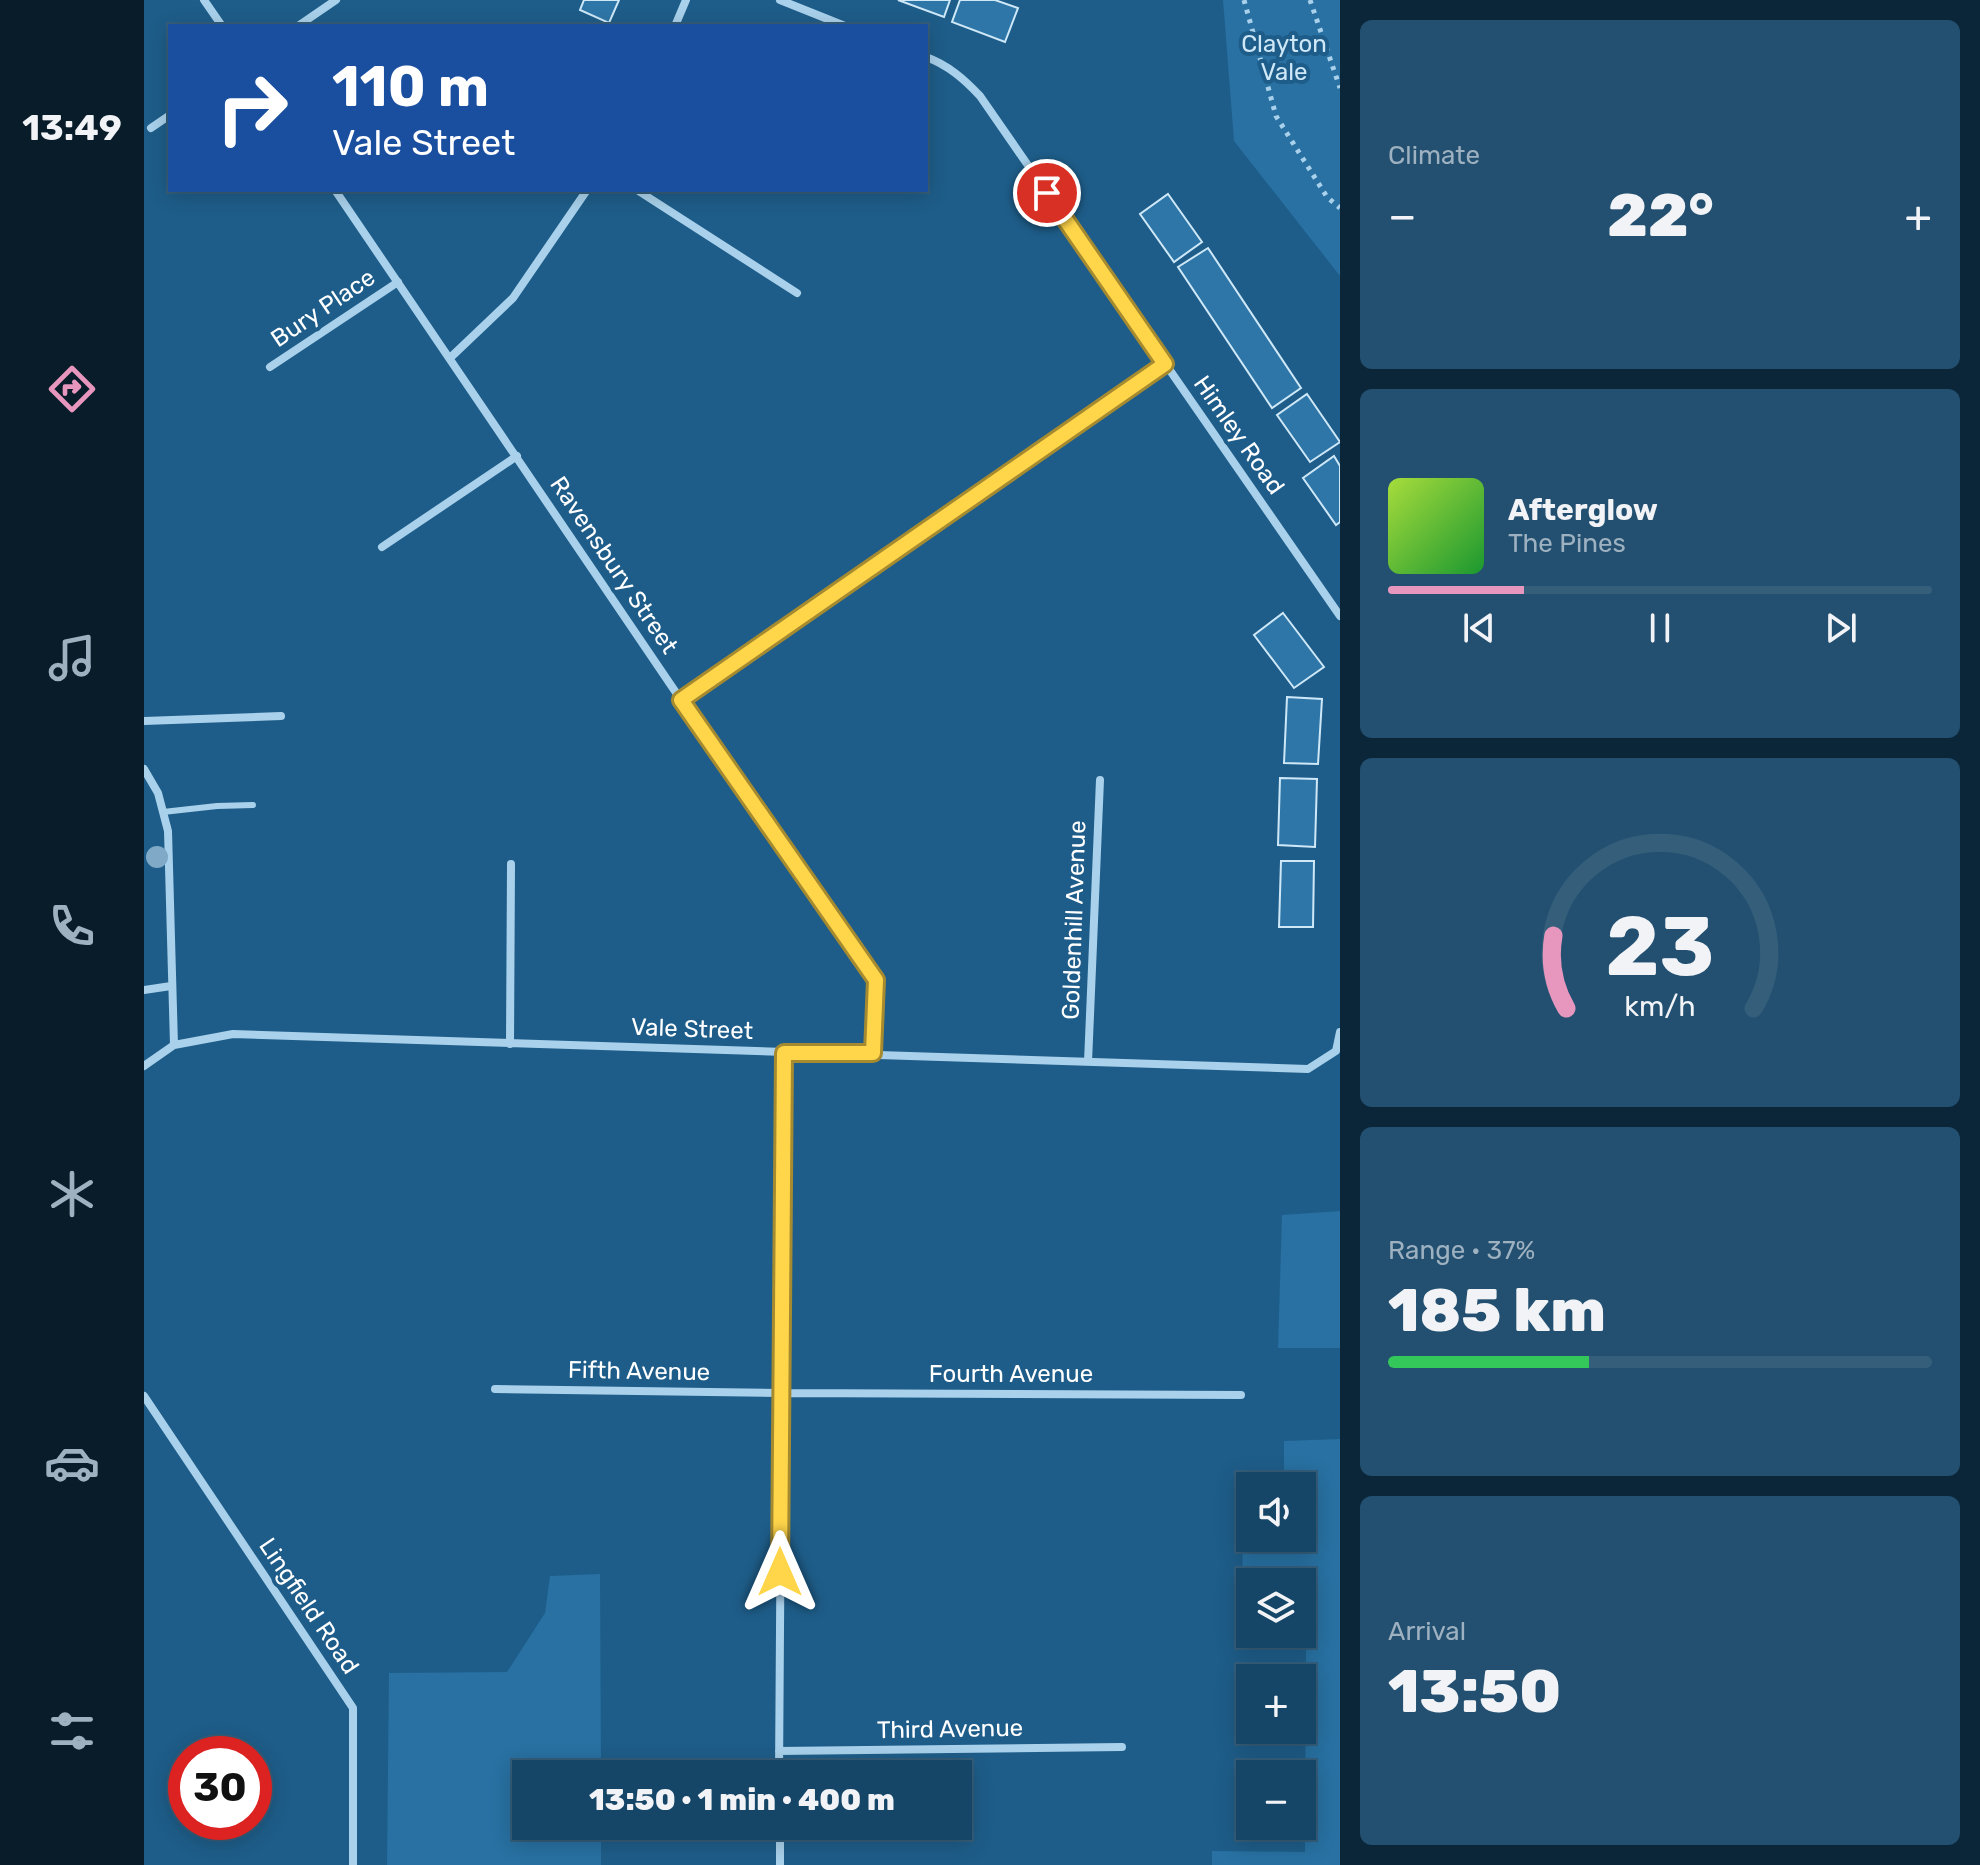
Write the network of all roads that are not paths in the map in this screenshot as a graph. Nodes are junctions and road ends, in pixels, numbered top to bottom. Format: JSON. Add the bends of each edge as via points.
{"nodes":[{"id":1,"x":204,"y":0,"type":"edge"},
{"id":2,"x":336,"y":0,"type":"edge"},
{"id":3,"x":686,"y":0,"type":"edge"},
{"id":4,"x":780,"y":0,"type":"edge"},
{"id":5,"x":221,"y":24,"type":"edge"},
{"id":6,"x":301,"y":24,"type":"edge"},
{"id":7,"x":676,"y":24,"type":"edge"},
{"id":8,"x":840,"y":24,"type":"edge"},
{"id":9,"x":928,"y":58,"type":"edge"},
{"id":10,"x":168,"y":116,"type":"edge"},
{"id":11,"x":151,"y":128,"type":"dead end"},
{"id":12,"x":336,"y":192,"type":"edge"},
{"id":13,"x":586,"y":192,"type":"edge"},
{"id":14,"x":640,"y":192,"type":"edge"},
{"id":15,"x":398,"y":282,"type":"junction"},
{"id":16,"x":797,"y":293,"type":"dead end"},
{"id":17,"x":450,"y":358,"type":"junction"},
{"id":18,"x":1165,"y":364,"type":"junction"},
{"id":19,"x":270,"y":367,"type":"dead end"},
{"id":20,"x":517,"y":456,"type":"junction"},
{"id":21,"x":382,"y":547,"type":"dead end"},
{"id":22,"x":1340,"y":616,"type":"edge"},
{"id":23,"x":681,"y":700,"type":"junction"},
{"id":24,"x":281,"y":716,"type":"dead end"},
{"id":25,"x":144,"y":721,"type":"edge"},
{"id":26,"x":144,"y":769,"type":"edge"},
{"id":27,"x":1100,"y":780,"type":"dead end"},
{"id":28,"x":253,"y":805,"type":"dead end"},
{"id":29,"x":163,"y":812,"type":"junction"},
{"id":30,"x":511,"y":864,"type":"dead end"},
{"id":31,"x":171,"y":986,"type":"junction"},
{"id":32,"x":144,"y":990,"type":"edge"},
{"id":33,"x":1340,"y":1032,"type":"edge"},
{"id":34,"x":510,"y":1044,"type":"junction"},
{"id":35,"x":174,"y":1045,"type":"junction"},
{"id":36,"x":1338,"y":1052,"type":"edge"},
{"id":37,"x":784,"y":1053,"type":"junction"},
{"id":38,"x":873,"y":1053,"type":"junction"},
{"id":39,"x":1088,"y":1062,"type":"junction"},
{"id":40,"x":144,"y":1066,"type":"edge"},
{"id":41,"x":495,"y":1389,"type":"dead end"},
{"id":42,"x":781,"y":1393,"type":"junction"},
{"id":43,"x":1241,"y":1395,"type":"dead end"},
{"id":44,"x":144,"y":1396,"type":"edge"},
{"id":45,"x":1122,"y":1747,"type":"dead end"},
{"id":46,"x":779,"y":1751,"type":"junction"},
{"id":47,"x":779,"y":1760,"type":"edge"},
{"id":48,"x":780,"y":1840,"type":"edge"},
{"id":49,"x":353,"y":1865,"type":"edge"},
{"id":50,"x":780,"y":1865,"type":"edge"}],
"edges":[{"from":1,"to":5,"type":"street"},
{"from":2,"to":6,"type":"street"},
{"from":3,"to":7,"type":"street"},
{"from":4,"to":8,"type":"street"},
{"from":9,"to":18,"type":"street","name":"Himley Road","via":[[980,96]]},
{"from":10,"to":11,"type":"street"},
{"from":12,"to":15,"type":"street","name":"Ravensbury Street"},
{"from":13,"to":17,"type":"street","via":[[513,298]]},
{"from":14,"to":16,"type":"street"},
{"from":15,"to":17,"type":"street","name":"Ravensbury Street"},
{"from":15,"to":19,"type":"street","name":"Bury Place"},
{"from":17,"to":20,"type":"street","name":"Ravensbury Street"},
{"from":18,"to":22,"type":"street","name":"Himley Road"},
{"from":18,"to":23,"type":"street"},
{"from":20,"to":21,"type":"street"},
{"from":20,"to":23,"type":"street","name":"Ravensbury Street"},
{"from":23,"to":38,"type":"street","name":"Ravensbury Street","via":[[876,980]]},
{"from":24,"to":25,"type":"street"},
{"from":26,"to":29,"type":"street"},
{"from":27,"to":39,"type":"street","name":"Goldenhill Avenue"},
{"from":28,"to":29,"type":"lane"},
{"from":29,"to":31,"type":"street","via":[[168,831]]},
{"from":30,"to":34,"type":"street"},
{"from":31,"to":32,"type":"street"},
{"from":31,"to":35,"type":"street"},
{"from":33,"to":36,"type":"street"},
{"from":34,"to":35,"type":"street","name":"Vale Street","via":[[233,1034]]},
{"from":34,"to":37,"type":"street","name":"Vale Street"},
{"from":35,"to":40,"type":"street","name":"Vale Street"},
{"from":36,"to":39,"type":"street","name":"Vale Street","via":[[1308,1069]]},
{"from":37,"to":38,"type":"street","name":"Vale Street"},
{"from":37,"to":42,"type":"street"},
{"from":38,"to":39,"type":"street","name":"Vale Street"},
{"from":41,"to":42,"type":"street","name":"Fifth Avenue"},
{"from":42,"to":43,"type":"street","name":"Fourth Avenue"},
{"from":42,"to":46,"type":"street"},
{"from":44,"to":49,"type":"street","name":"Lingfield Road","via":[[353,1708]]},
{"from":45,"to":46,"type":"street","name":"Third Avenue"},
{"from":46,"to":47,"type":"street"},
{"from":48,"to":50,"type":"street"}]}
